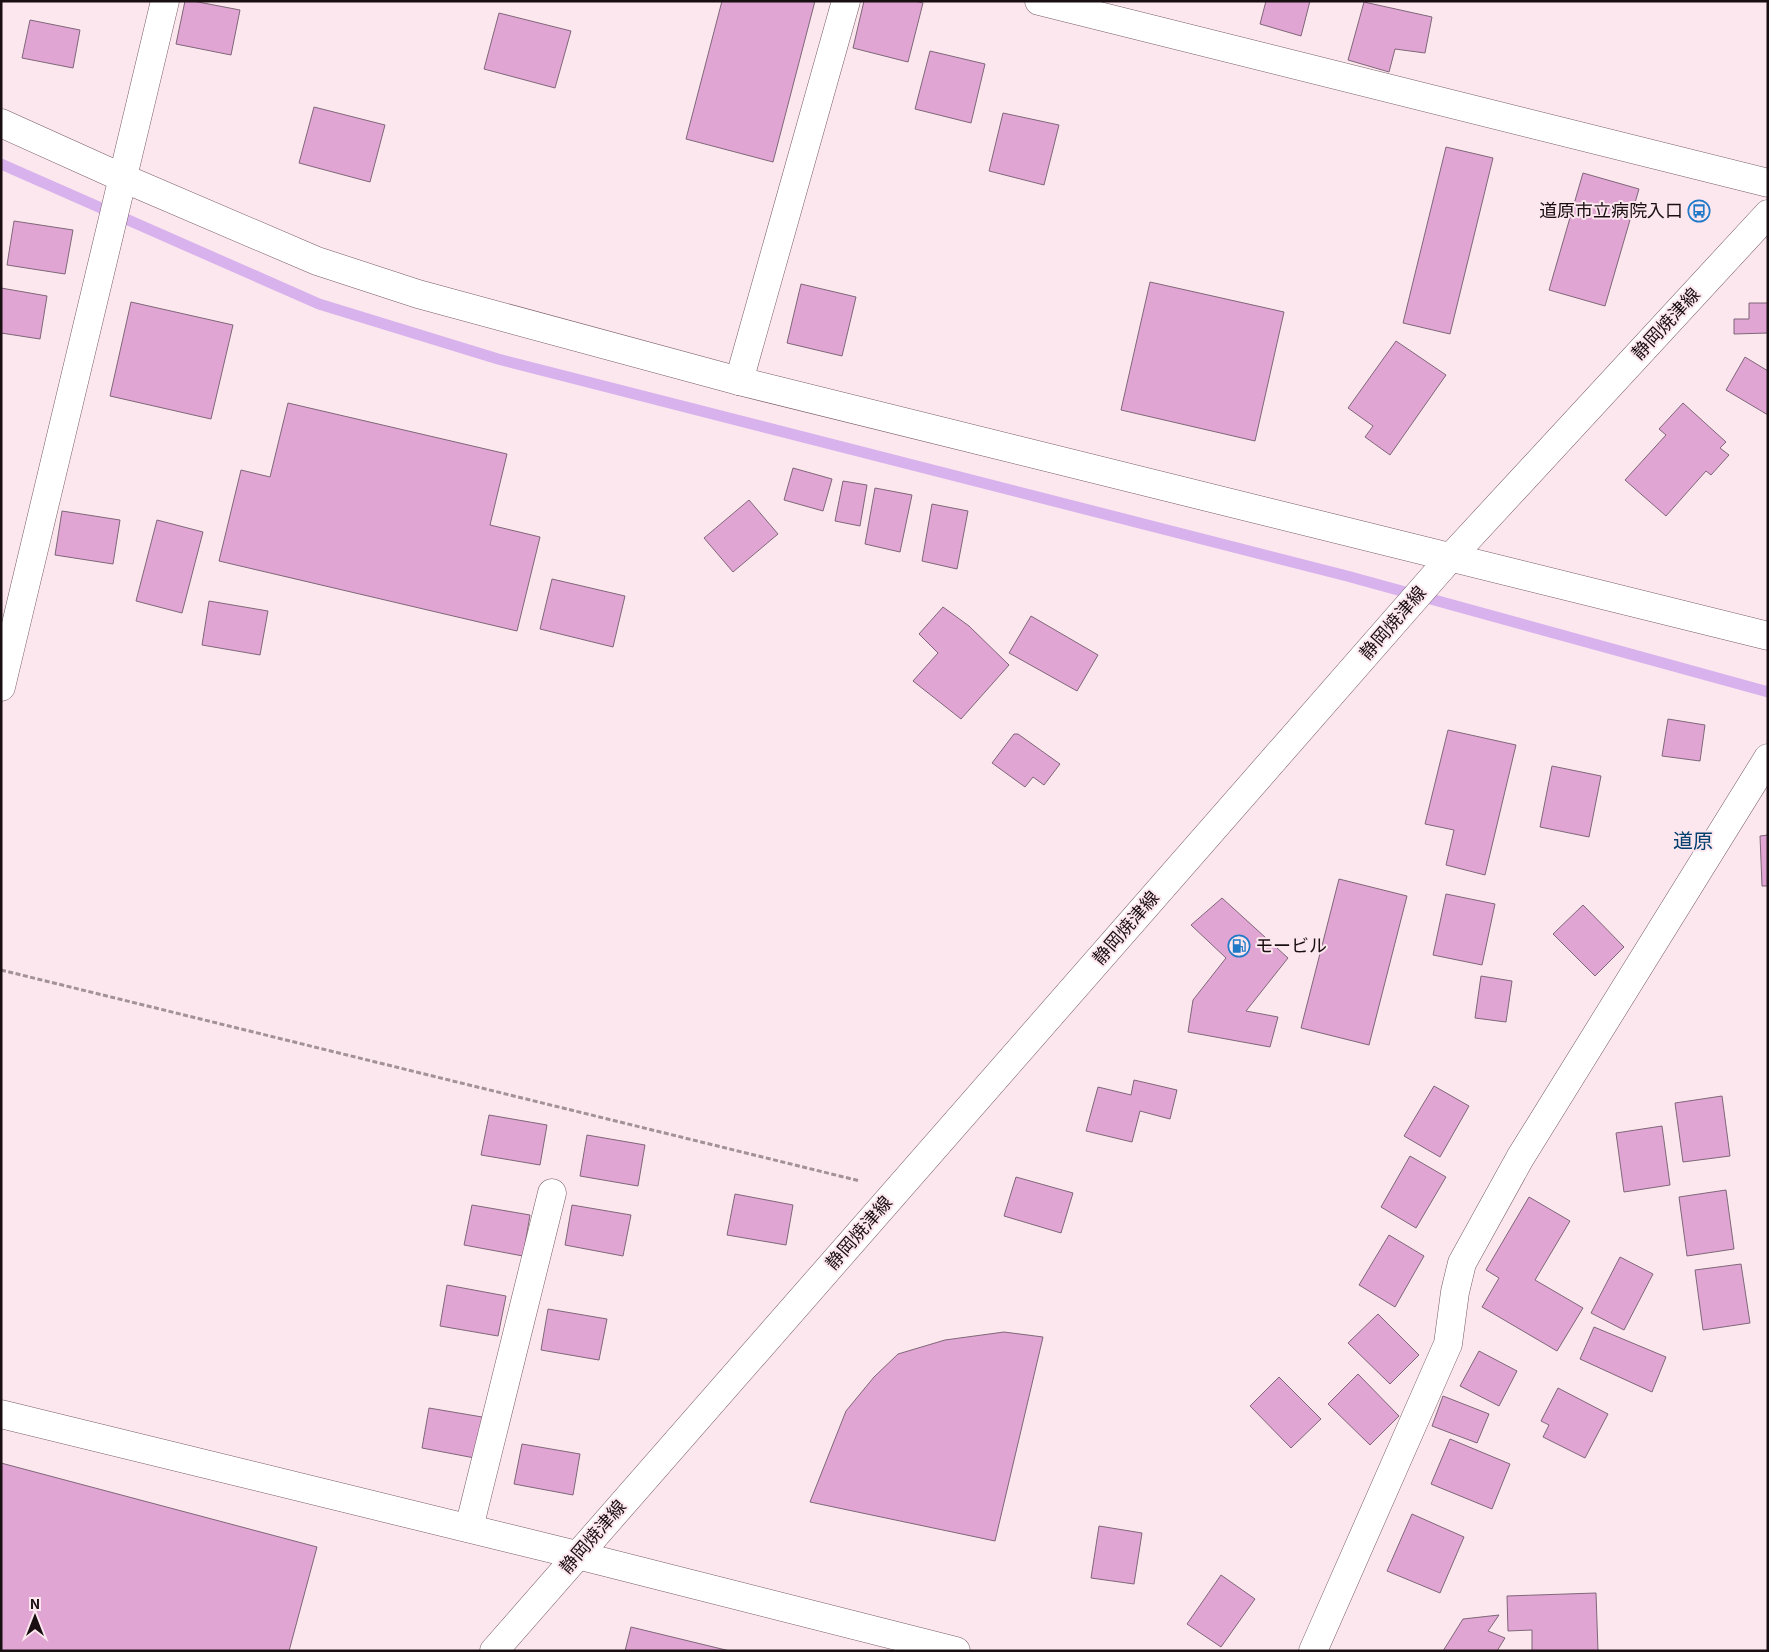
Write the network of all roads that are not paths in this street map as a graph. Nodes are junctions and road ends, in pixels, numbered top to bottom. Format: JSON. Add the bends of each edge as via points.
{"nodes":[{"id":1,"x":165,"y":1,"type":"edge"},
{"id":2,"x":846,"y":1,"type":"edge"},
{"id":3,"x":1039,"y":1,"type":"edge"},
{"id":4,"x":1,"y":123,"type":"edge"},
{"id":5,"x":123,"y":178,"type":"junction"},
{"id":6,"x":1768,"y":183,"type":"edge"},
{"id":7,"x":1768,"y":214,"type":"edge"},
{"id":8,"x":740,"y":381,"type":"junction"},
{"id":9,"x":1451,"y":557,"type":"junction"},
{"id":10,"x":1768,"y":636,"type":"edge"},
{"id":11,"x":1,"y":687,"type":"edge"},
{"id":12,"x":1768,"y":758,"type":"edge"},
{"id":13,"x":552,"y":1193,"type":"dead end"},
{"id":14,"x":1,"y":1414,"type":"edge"},
{"id":15,"x":469,"y":1528,"type":"junction"},
{"id":16,"x":578,"y":1555,"type":"junction"},
{"id":17,"x":494,"y":1651,"type":"edge"},
{"id":18,"x":956,"y":1651,"type":"edge"},
{"id":19,"x":1313,"y":1651,"type":"edge"}],
"edges":[{"from":1,"to":5,"type":"street"},
{"from":2,"to":8,"type":"street"},
{"from":3,"to":6,"type":"street"},
{"from":4,"to":5,"type":"street"},
{"from":5,"to":8,"type":"street","via":[[317,261],[418,294]]},
{"from":5,"to":11,"type":"street"},
{"from":7,"to":9,"type":"street","name":"静岡焼津線"},
{"from":8,"to":9,"type":"street"},
{"from":9,"to":10,"type":"street"},
{"from":9,"to":16,"type":"street","name":"静岡焼津線"},
{"from":12,"to":19,"type":"street","via":[[1520,1158],[1462,1263],[1448,1344]]},
{"from":13,"to":15,"type":"street"},
{"from":14,"to":15,"type":"street"},
{"from":15,"to":16,"type":"street"},
{"from":16,"to":17,"type":"street","name":"静岡焼津線"},
{"from":16,"to":18,"type":"street"}]}
